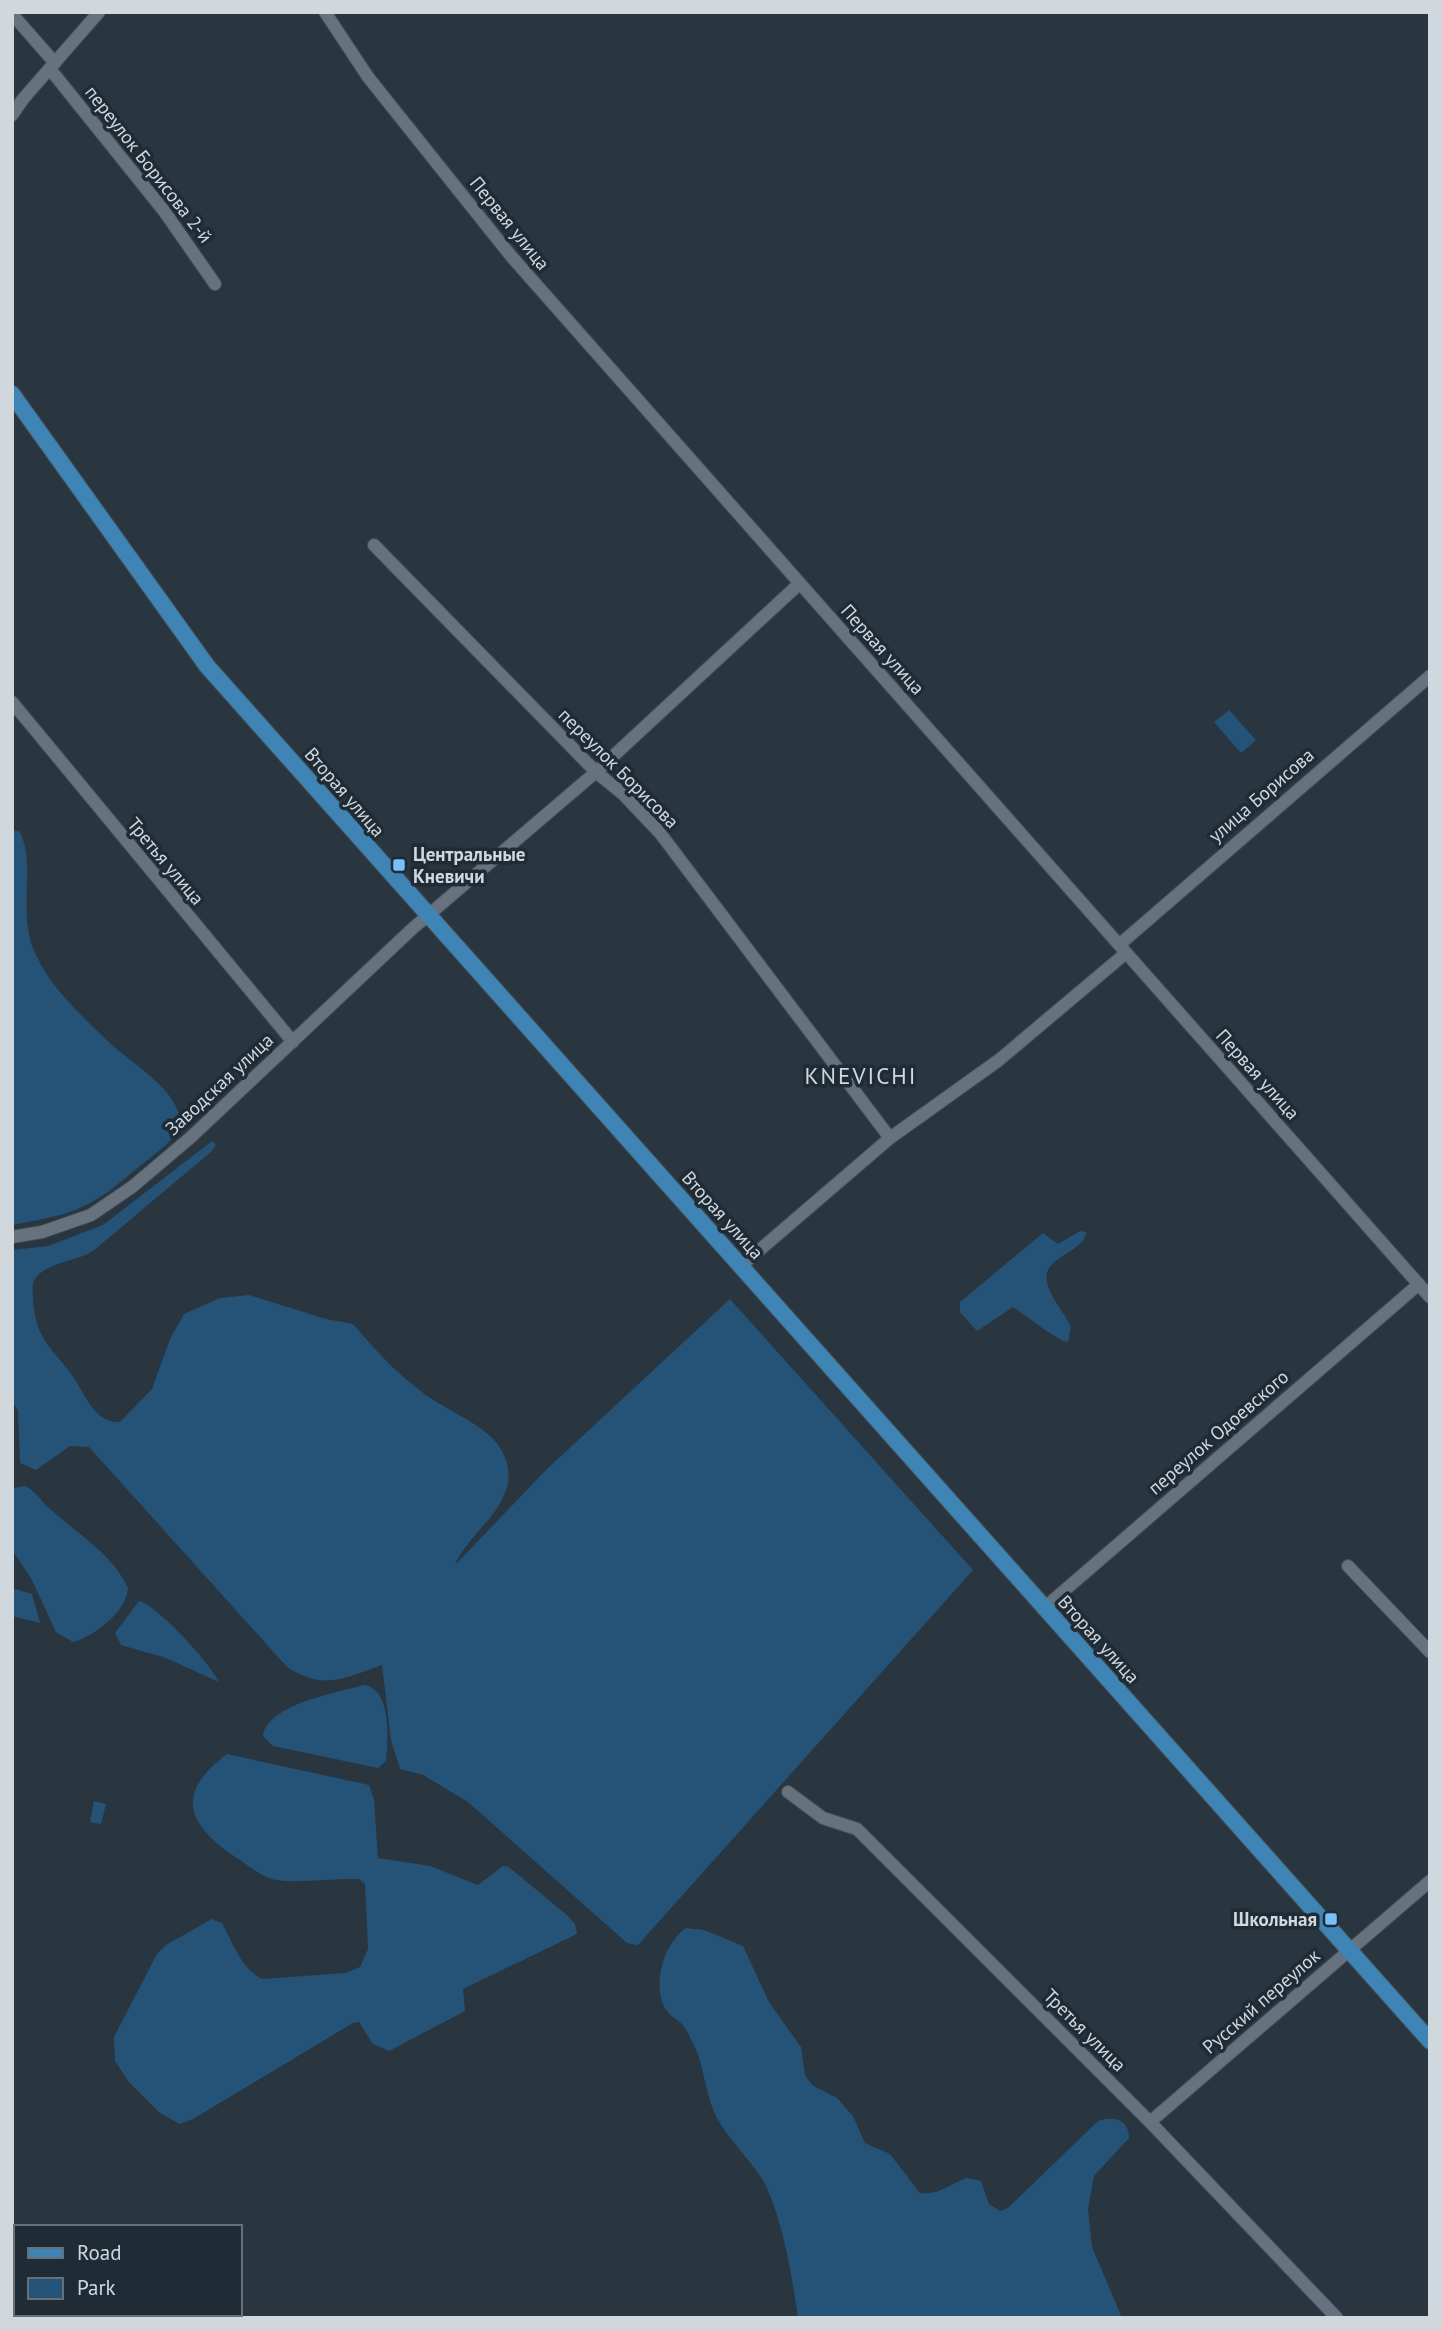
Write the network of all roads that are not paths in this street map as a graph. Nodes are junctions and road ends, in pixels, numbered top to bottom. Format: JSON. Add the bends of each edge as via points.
{"nodes":[{"id":1,"x":99,"y":12,"type":"edge"},
{"id":2,"x":325,"y":12,"type":"edge"},
{"id":3,"x":12,"y":14,"type":"edge"},
{"id":4,"x":52,"y":66,"type":"junction"},
{"id":5,"x":12,"y":115,"type":"edge"},
{"id":6,"x":215,"y":284,"type":"dead end"},
{"id":7,"x":12,"y":394,"type":"edge"},
{"id":8,"x":374,"y":545,"type":"dead end"},
{"id":9,"x":799,"y":584,"type":"junction"},
{"id":10,"x":1430,"y":676,"type":"edge"},
{"id":11,"x":12,"y":702,"type":"edge"},
{"id":12,"x":596,"y":772,"type":"junction"},
{"id":13,"x":426,"y":916,"type":"junction"},
{"id":14,"x":1122,"y":949,"type":"junction"},
{"id":15,"x":293,"y":1042,"type":"junction"},
{"id":16,"x":890,"y":1138,"type":"junction"},
{"id":17,"x":12,"y":1237,"type":"edge"},
{"id":18,"x":741,"y":1266,"type":"junction"},
{"id":19,"x":1419,"y":1284,"type":"junction"},
{"id":20,"x":1430,"y":1297,"type":"edge"},
{"id":21,"x":1348,"y":1566,"type":"dead end"},
{"id":22,"x":1043,"y":1609,"type":"junction"},
{"id":23,"x":1430,"y":1652,"type":"edge"},
{"id":24,"x":788,"y":1792,"type":"dead end"},
{"id":25,"x":1430,"y":1881,"type":"edge"},
{"id":26,"x":1349,"y":1950,"type":"junction"},
{"id":27,"x":1430,"y":2041,"type":"edge"},
{"id":28,"x":1150,"y":2122,"type":"junction"},
{"id":29,"x":1337,"y":2318,"type":"edge"}],
"edges":[{"from":1,"to":4,"type":"street"},
{"from":2,"to":9,"type":"street","name":"Первая улица","via":[[368,77],[511,256]]},
{"from":3,"to":4,"type":"street","name":"переулок Борисова 2-й"},
{"from":4,"to":5,"type":"street"},
{"from":4,"to":6,"type":"street","name":"переулок Борисова 2-й"},
{"from":7,"to":13,"type":"main road","name":"Вторая улица","via":[[207,666]]},
{"from":8,"to":12,"type":"street","name":"переулок Борисова"},
{"from":9,"to":12,"type":"street","name":"Заводская улица"},
{"from":9,"to":14,"type":"street","name":"Первая улица"},
{"from":10,"to":14,"type":"street","name":"улица Борисова"},
{"from":11,"to":15,"type":"street","name":"Третья улица"},
{"from":12,"to":13,"type":"street","name":"Заводская улица"},
{"from":12,"to":16,"type":"street","name":"переулок Борисова","via":[[660,833]]},
{"from":13,"to":15,"type":"street","name":"Заводская улица"},
{"from":13,"to":18,"type":"main road","name":"Вторая улица"},
{"from":14,"to":16,"type":"street","via":[[999,1060]]},
{"from":14,"to":19,"type":"street","name":"Первая улица"},
{"from":15,"to":17,"type":"street","name":"Заводская улица","via":[[190,1138],[108,1203],[67,1224]]},
{"from":16,"to":18,"type":"street"},
{"from":18,"to":22,"type":"main road","name":"Вторая улица"},
{"from":19,"to":20,"type":"street","name":"Первая улица"},
{"from":19,"to":22,"type":"street","name":"переулок Одоевского"},
{"from":21,"to":23,"type":"street"},
{"from":22,"to":26,"type":"main road","name":"Вторая улица"},
{"from":24,"to":28,"type":"street","name":"Третья улица","via":[[823,1818],[857,1829]]},
{"from":25,"to":26,"type":"street","name":"Русский переулок"},
{"from":26,"to":27,"type":"main road","name":"Вторая улица"},
{"from":26,"to":28,"type":"street","name":"Русский переулок"},
{"from":28,"to":29,"type":"street","name":"Третья улица"}]}
